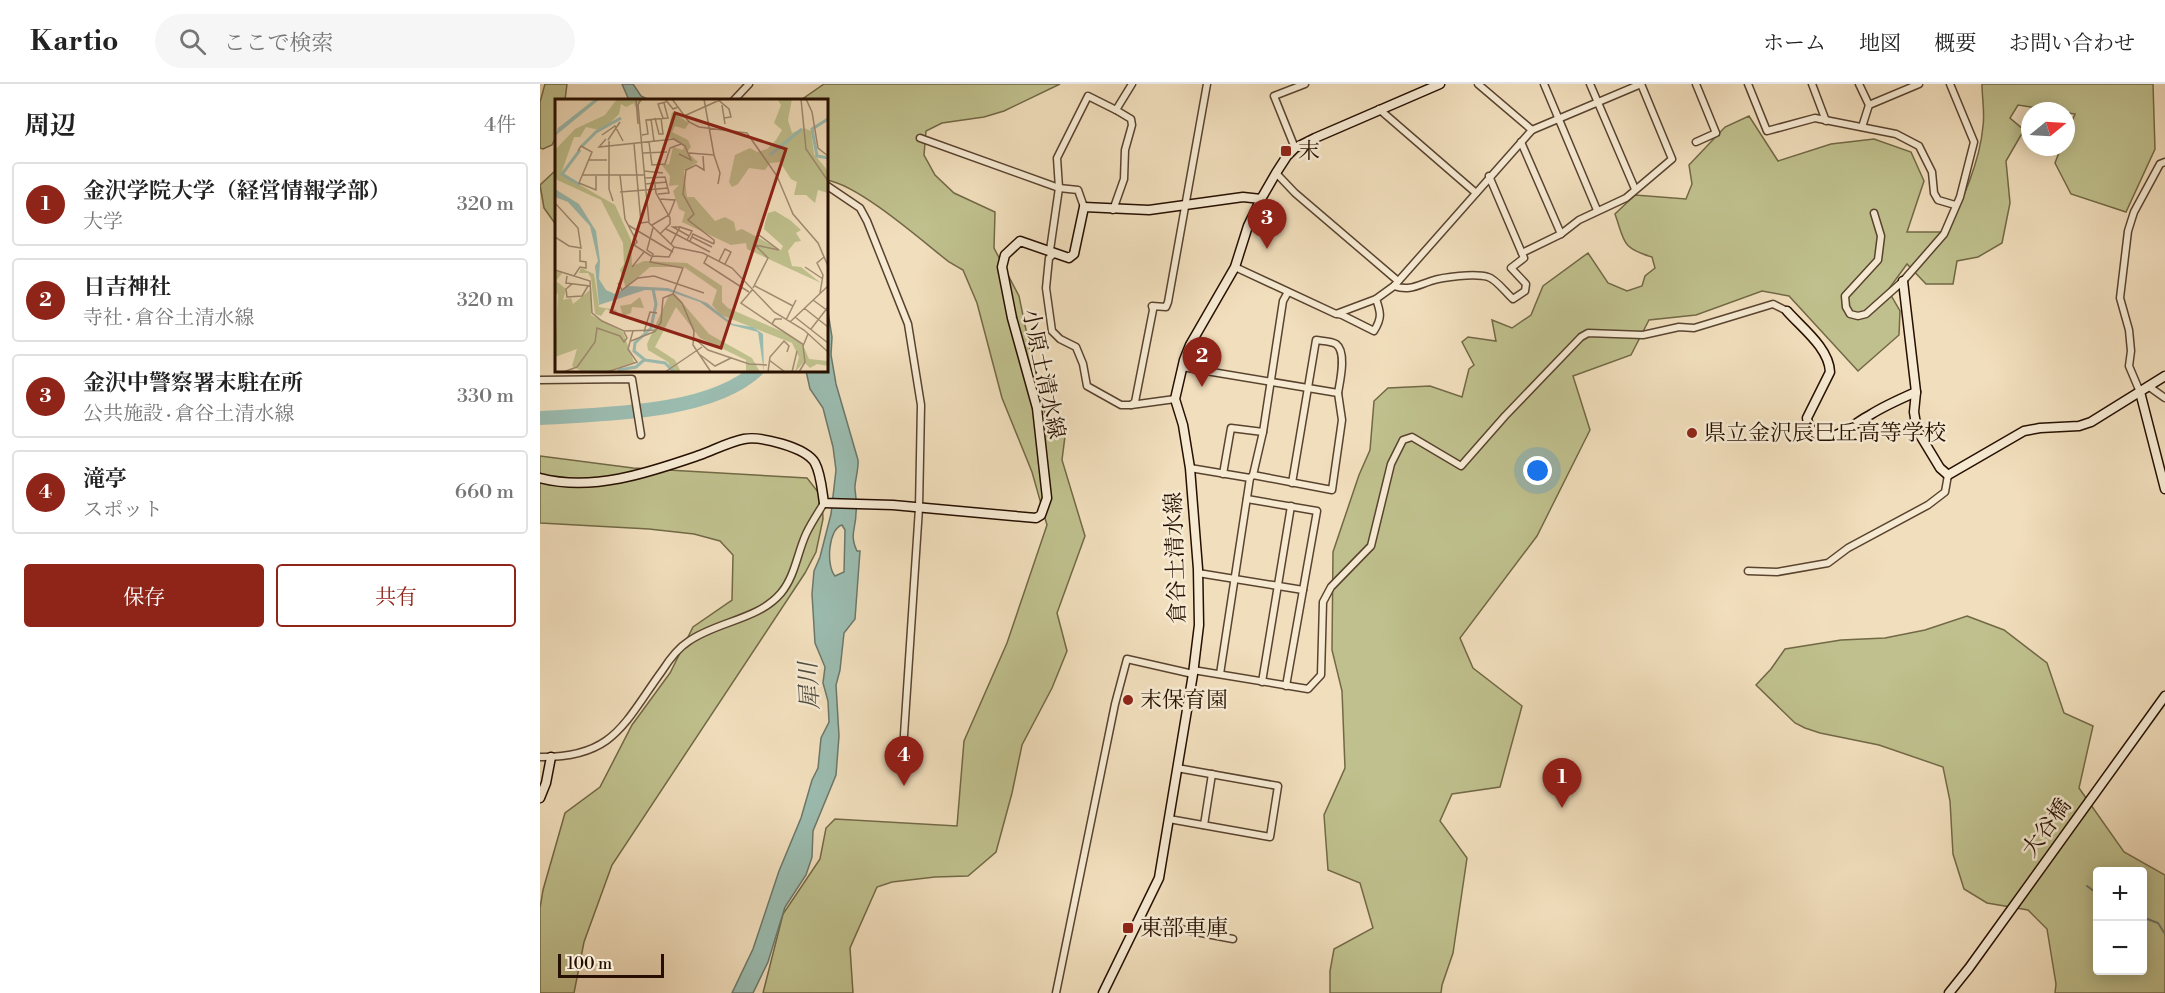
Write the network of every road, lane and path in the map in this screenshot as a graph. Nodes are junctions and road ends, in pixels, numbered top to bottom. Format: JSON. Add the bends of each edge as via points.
{"nodes":[{"id":1,"x":749,"y":84,"type":"edge"},
{"id":2,"x":1132,"y":84,"type":"edge"},
{"id":3,"x":1207,"y":84,"type":"edge"},
{"id":4,"x":1305,"y":84,"type":"edge"},
{"id":5,"x":1440,"y":84,"type":"edge"},
{"id":6,"x":1478,"y":84,"type":"edge"},
{"id":7,"x":1544,"y":84,"type":"edge"},
{"id":8,"x":1590,"y":84,"type":"edge"},
{"id":9,"x":1641,"y":84,"type":"edge"},
{"id":10,"x":1696,"y":84,"type":"edge"},
{"id":11,"x":1748,"y":84,"type":"edge"},
{"id":12,"x":1812,"y":84,"type":"edge"},
{"id":13,"x":1859,"y":84,"type":"edge"},
{"id":14,"x":1919,"y":84,"type":"edge"},
{"id":15,"x":1950,"y":84,"type":"edge"},
{"id":16,"x":1909,"y":86,"type":"edge"},
{"id":17,"x":735,"y":99,"type":"edge"},
{"id":18,"x":1599,"y":103,"type":"junction"},
{"id":19,"x":1869,"y":105,"type":"junction"},
{"id":20,"x":1379,"y":109,"type":"junction"},
{"id":21,"x":1116,"y":110,"type":"junction"},
{"id":22,"x":1559,"y":120,"type":"junction"},
{"id":23,"x":1826,"y":121,"type":"junction"},
{"id":24,"x":1862,"y":127,"type":"junction"},
{"id":25,"x":1532,"y":130,"type":"junction"},
{"id":26,"x":920,"y":138,"type":"dead end"},
{"id":27,"x":1521,"y":142,"type":"junction"},
{"id":28,"x":1696,"y":142,"type":"dead end"},
{"id":29,"x":1295,"y":148,"type":"junction"},
{"id":30,"x":2165,"y":162,"type":"edge"},
{"id":31,"x":1276,"y":173,"type":"junction"},
{"id":32,"x":1489,"y":176,"type":"junction"},
{"id":33,"x":828,"y":186,"type":"edge"},
{"id":34,"x":1059,"y":188,"type":"junction"},
{"id":35,"x":1635,"y":189,"type":"junction"},
{"id":36,"x":1476,"y":193,"type":"junction"},
{"id":37,"x":1261,"y":199,"type":"junction"},
{"id":38,"x":1186,"y":205,"type":"junction"},
{"id":39,"x":1955,"y":205,"type":"junction"},
{"id":40,"x":1084,"y":207,"type":"junction"},
{"id":41,"x":1113,"y":210,"type":"junction"},
{"id":42,"x":1598,"y":210,"type":"junction"},
{"id":43,"x":1874,"y":213,"type":"dead end"},
{"id":44,"x":1561,"y":234,"type":"junction"},
{"id":45,"x":1053,"y":252,"type":"junction"},
{"id":46,"x":1522,"y":253,"type":"junction"},
{"id":47,"x":1235,"y":267,"type":"junction"},
{"id":48,"x":1903,"y":281,"type":"junction"},
{"id":49,"x":1396,"y":284,"type":"junction"},
{"id":50,"x":1288,"y":292,"type":"junction"},
{"id":51,"x":1376,"y":299,"type":"junction"},
{"id":52,"x":1787,"y":311,"type":"joint"},
{"id":53,"x":1336,"y":314,"type":"junction"},
{"id":54,"x":1182,"y":367,"type":"junction"},
{"id":55,"x":2165,"y":376,"type":"edge"},
{"id":56,"x":540,"y":380,"type":"edge"},
{"id":57,"x":1271,"y":381,"type":"junction"},
{"id":58,"x":2148,"y":386,"type":"junction"},
{"id":59,"x":1309,"y":387,"type":"junction"},
{"id":60,"x":1916,"y":392,"type":"junction"},
{"id":61,"x":2139,"y":392,"type":"junction"},
{"id":62,"x":1338,"y":393,"type":"junction"},
{"id":63,"x":2165,"y":398,"type":"edge"},
{"id":64,"x":1175,"y":399,"type":"junction"},
{"id":65,"x":1131,"y":405,"type":"junction"},
{"id":66,"x":1263,"y":432,"type":"junction"},
{"id":67,"x":641,"y":435,"type":"dead end"},
{"id":68,"x":1190,"y":468,"type":"junction"},
{"id":69,"x":1223,"y":474,"type":"junction"},
{"id":70,"x":1948,"y":475,"type":"junction"},
{"id":71,"x":1251,"y":476,"type":"junction"},
{"id":72,"x":540,"y":478,"type":"edge"},
{"id":73,"x":1292,"y":483,"type":"junction"},
{"id":74,"x":2165,"y":489,"type":"edge"},
{"id":75,"x":1247,"y":499,"type":"junction"},
{"id":76,"x":826,"y":503,"type":"junction"},
{"id":77,"x":1291,"y":506,"type":"junction"},
{"id":78,"x":919,"y":508,"type":"junction"},
{"id":79,"x":1748,"y":571,"type":"dead end"},
{"id":80,"x":1198,"y":573,"type":"junction"},
{"id":81,"x":1235,"y":579,"type":"junction"},
{"id":82,"x":1278,"y":586,"type":"junction"},
{"id":83,"x":1303,"y":590,"type":"junction"},
{"id":84,"x":1193,"y":672,"type":"junction"},
{"id":85,"x":1220,"y":674,"type":"junction"},
{"id":86,"x":1263,"y":682,"type":"junction"},
{"id":87,"x":1286,"y":686,"type":"junction"},
{"id":88,"x":2165,"y":696,"type":"edge"},
{"id":89,"x":904,"y":735,"type":"dead end"},
{"id":90,"x":540,"y":757,"type":"edge"},
{"id":91,"x":551,"y":757,"type":"junction"},
{"id":92,"x":1177,"y":768,"type":"junction"},
{"id":93,"x":1212,"y":774,"type":"junction"},
{"id":94,"x":540,"y":798,"type":"edge"},
{"id":95,"x":1169,"y":819,"type":"junction"},
{"id":96,"x":1204,"y":825,"type":"junction"},
{"id":97,"x":1138,"y":921,"type":"junction"},
{"id":98,"x":1233,"y":939,"type":"dead end"},
{"id":99,"x":1056,"y":993,"type":"edge"},
{"id":100,"x":1103,"y":993,"type":"edge"},
{"id":101,"x":1949,"y":993,"type":"edge"}],
"edges":[{"from":1,"to":17,"type":"street"},
{"from":2,"to":21,"type":"street"},
{"from":3,"to":38,"type":"street"},
{"from":4,"to":29,"type":"street","via":[[1274,96]]},
{"from":5,"to":20,"type":"main road"},
{"from":6,"to":25,"type":"street"},
{"from":7,"to":22,"type":"street"},
{"from":8,"to":18,"type":"street"},
{"from":9,"to":18,"type":"street"},
{"from":9,"to":35,"type":"street","via":[[1672,159]]},
{"from":10,"to":28,"type":"street","via":[[1716,133]]},
{"from":11,"to":23,"type":"street","via":[[1767,131],[1815,118]]},
{"from":12,"to":23,"type":"street"},
{"from":13,"to":19,"type":"street"},
{"from":14,"to":16,"type":"street"},
{"from":15,"to":39,"type":"street","via":[[1974,142]]},
{"from":16,"to":19,"type":"street"},
{"from":18,"to":22,"type":"street"},
{"from":18,"to":35,"type":"street"},
{"from":19,"to":24,"type":"street"},
{"from":20,"to":29,"type":"main road"},
{"from":20,"to":36,"type":"street"},
{"from":21,"to":34,"type":"street","via":[[1088,96],[1057,158]]},
{"from":21,"to":41,"type":"street","via":[[1131,119],[1132,126],[1125,150],[1124,178]]},
{"from":22,"to":25,"type":"street"},
{"from":22,"to":42,"type":"street"},
{"from":23,"to":24,"type":"street"},
{"from":24,"to":39,"type":"street","via":[[1896,134],[1919,146],[1932,172],[1938,200]]},
{"from":25,"to":27,"type":"street"},
{"from":26,"to":34,"type":"street"},
{"from":27,"to":32,"type":"street"},
{"from":27,"to":44,"type":"street"},
{"from":29,"to":31,"type":"main road"},
{"from":30,"to":61,"type":"street","via":[[2160,164],[2134,212],[2120,298],[2129,330],[2129,366]]},
{"from":31,"to":37,"type":"main road"},
{"from":31,"to":49,"type":"street"},
{"from":32,"to":36,"type":"street"},
{"from":32,"to":46,"type":"street"},
{"from":33,"to":78,"type":"street","via":[[860,208],[908,324],[922,423]]},
{"from":34,"to":40,"type":"street","via":[[1078,190]]},
{"from":34,"to":45,"type":"street"},
{"from":35,"to":42,"type":"street","via":[[1626,198]]},
{"from":36,"to":49,"type":"street"},
{"from":37,"to":38,"type":"main road","via":[[1243,196]]},
{"from":37,"to":47,"type":"main road","name":"倉谷土清水線"},
{"from":38,"to":41,"type":"main road"},
{"from":38,"to":65,"type":"street","via":[[1168,302],[1166,307],[1152,306],[1135,402]]},
{"from":39,"to":48,"type":"street","via":[[1944,234]]},
{"from":40,"to":41,"type":"main road"},
{"from":40,"to":45,"type":"main road","via":[[1074,254],[1070,258]]},
{"from":42,"to":44,"type":"street"},
{"from":43,"to":48,"type":"street","via":[[1881,236],[1878,260],[1845,296],[1846,307],[1850,314],[1866,314]]},
{"from":44,"to":46,"type":"street"},
{"from":45,"to":65,"type":"street","via":[[1046,288],[1052,331],[1076,347],[1086,386],[1121,405]]},
{"from":45,"to":78,"type":"main road","name":"小原土清水線","via":[[1020,241],[1005,255],[1002,267],[1037,408],[1047,498],[1041,515],[1031,518]]},
{"from":46,"to":49,"type":"street","via":[[1524,258],[1511,268],[1526,284],[1525,291],[1513,299],[1490,277],[1470,275],[1433,280],[1412,289]]},
{"from":47,"to":50,"type":"street"},
{"from":47,"to":54,"type":"main road","name":"倉谷土清水線","via":[[1190,345]]},
{"from":48,"to":60,"type":"main road"},
{"from":49,"to":51,"type":"street"},
{"from":50,"to":53,"type":"street"},
{"from":50,"to":57,"type":"street"},
{"from":51,"to":53,"type":"street"},
{"from":51,"to":53,"type":"street","via":[[1381,314],[1374,330]]},
{"from":52,"to":60,"type":"main road","via":[[1827,356],[1830,365],[1807,418],[1813,433],[1824,437],[1842,432]]},
{"from":52,"to":87,"type":"street","via":[[1773,304],[1694,328],[1679,327],[1643,335],[1588,333],[1461,466],[1412,437],[1403,440],[1391,464],[1371,546],[1331,587],[1323,602],[1321,675],[1308,689]]},
{"from":54,"to":57,"type":"street"},
{"from":54,"to":64,"type":"main road","name":"倉谷土清水線"},
{"from":55,"to":58,"type":"main road"},
{"from":56,"to":67,"type":"street","via":[[632,379]]},
{"from":57,"to":59,"type":"street"},
{"from":57,"to":66,"type":"street"},
{"from":58,"to":61,"type":"main road"},
{"from":58,"to":63,"type":"street"},
{"from":59,"to":62,"type":"street"},
{"from":59,"to":62,"type":"street","via":[[1316,340],[1335,344],[1341,350]]},
{"from":59,"to":73,"type":"street"},
{"from":60,"to":70,"type":"main road","via":[[1917,430]]},
{"from":61,"to":70,"type":"main road","via":[[2085,424],[2024,431]]},
{"from":61,"to":74,"type":"main road"},
{"from":62,"to":73,"type":"street","via":[[1342,420],[1332,490]]},
{"from":64,"to":65,"type":"street"},
{"from":64,"to":68,"type":"main road","name":"倉谷土清水線"},
{"from":66,"to":69,"type":"street","via":[[1231,428]]},
{"from":66,"to":71,"type":"street"},
{"from":68,"to":69,"type":"street"},
{"from":68,"to":80,"type":"main road","name":"倉谷土清水線"},
{"from":69,"to":71,"type":"street"},
{"from":70,"to":79,"type":"street","via":[[1945,492],[1928,506],[1828,562],[1777,572]]},
{"from":71,"to":73,"type":"street"},
{"from":71,"to":75,"type":"street"},
{"from":72,"to":76,"type":"main road","via":[[582,484],[626,477],[743,439],[763,438],[808,455],[815,463]]},
{"from":75,"to":77,"type":"street"},
{"from":75,"to":81,"type":"street"},
{"from":76,"to":78,"type":"main road","name":"小原土清水線"},
{"from":76,"to":91,"type":"street","via":[[806,534],[789,582],[780,595],[750,615],[688,641],[671,658],[618,732],[585,752]]},
{"from":77,"to":82,"type":"street"},
{"from":77,"to":83,"type":"street","via":[[1317,511]]},
{"from":78,"to":89,"type":"street"},
{"from":80,"to":81,"type":"street"},
{"from":80,"to":84,"type":"main road","name":"倉谷土清水線","via":[[1199,625]]},
{"from":81,"to":82,"type":"street"},
{"from":81,"to":85,"type":"street"},
{"from":82,"to":83,"type":"street"},
{"from":82,"to":86,"type":"street"},
{"from":83,"to":87,"type":"street"},
{"from":84,"to":85,"type":"street"},
{"from":84,"to":92,"type":"main road","name":"倉谷土清水線"},
{"from":84,"to":99,"type":"street","via":[[1127,659]]},
{"from":85,"to":86,"type":"street"},
{"from":86,"to":87,"type":"street"},
{"from":88,"to":101,"type":"main road","name":"大谷橋"},
{"from":90,"to":91,"type":"street"},
{"from":91,"to":94,"type":"main road"},
{"from":92,"to":93,"type":"street"},
{"from":92,"to":95,"type":"main road","name":"倉谷土清水線"},
{"from":93,"to":96,"type":"street"},
{"from":93,"to":96,"type":"street","via":[[1278,786],[1270,837]]},
{"from":95,"to":96,"type":"street"},
{"from":95,"to":97,"type":"main road","name":"倉谷土清水線","via":[[1159,878]]},
{"from":97,"to":98,"type":"street"},
{"from":97,"to":100,"type":"main road","name":"倉谷土清水線"}]}
